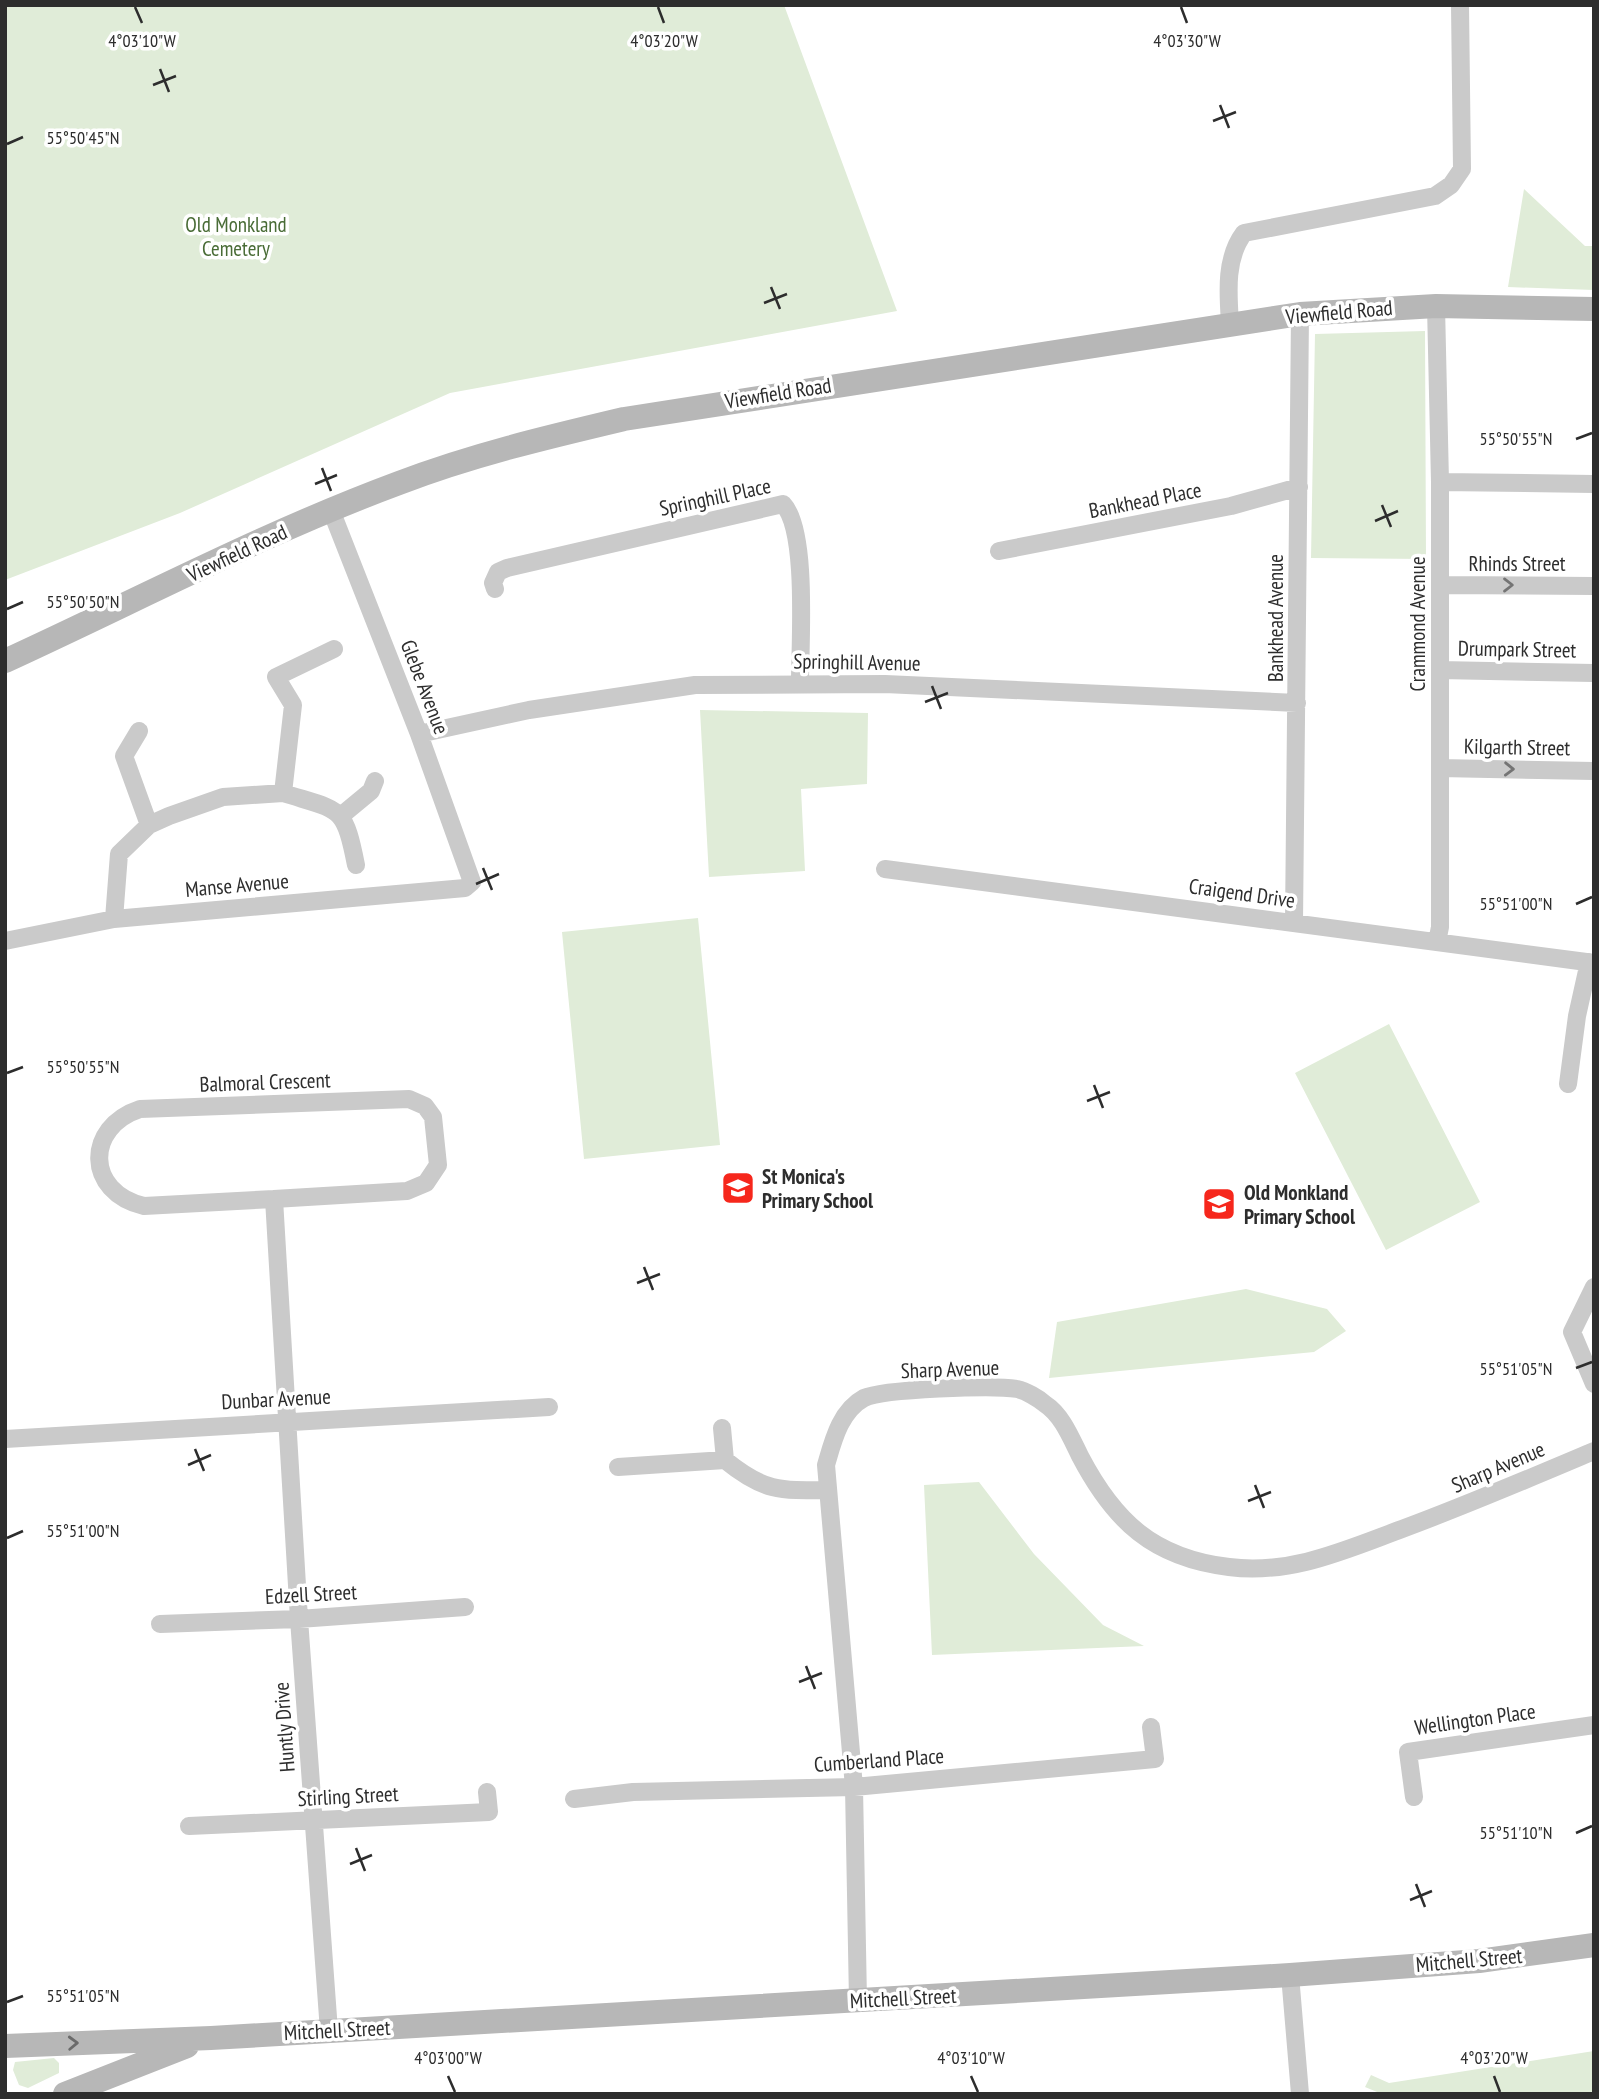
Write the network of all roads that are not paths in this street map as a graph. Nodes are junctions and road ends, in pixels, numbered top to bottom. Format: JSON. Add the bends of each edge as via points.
{"nodes":[{"id":1,"x":1460,"y":5,"type":"edge"},
{"id":2,"x":1436,"y":306,"type":"junction"},
{"id":3,"x":1594,"y":309,"type":"edge"},
{"id":4,"x":1300,"y":314,"type":"junction"},
{"id":5,"x":1230,"y":323,"type":"junction"},
{"id":6,"x":1440,"y":482,"type":"junction"},
{"id":7,"x":1594,"y":484,"type":"edge"},
{"id":8,"x":1299,"y":487,"type":"junction"},
{"id":9,"x":331,"y":510,"type":"junction"},
{"id":10,"x":999,"y":551,"type":"dead end"},
{"id":11,"x":1440,"y":586,"type":"junction"},
{"id":12,"x":1594,"y":586,"type":"edge"},
{"id":13,"x":495,"y":589,"type":"dead end"},
{"id":14,"x":334,"y":649,"type":"dead end"},
{"id":15,"x":5,"y":661,"type":"edge"},
{"id":16,"x":1440,"y":670,"type":"junction"},
{"id":17,"x":1594,"y":673,"type":"edge"},
{"id":18,"x":800,"y":682,"type":"junction"},
{"id":19,"x":1297,"y":703,"type":"junction"},
{"id":20,"x":139,"y":731,"type":"dead end"},
{"id":21,"x":419,"y":734,"type":"junction"},
{"id":22,"x":1440,"y":768,"type":"junction"},
{"id":23,"x":1594,"y":771,"type":"edge"},
{"id":24,"x":375,"y":781,"type":"dead end"},
{"id":25,"x":283,"y":793,"type":"junction"},
{"id":26,"x":342,"y":814,"type":"junction"},
{"id":27,"x":149,"y":825,"type":"junction"},
{"id":28,"x":356,"y":865,"type":"dead end"},
{"id":29,"x":885,"y":869,"type":"dead end"},
{"id":30,"x":472,"y":882,"type":"joint"},
{"id":31,"x":114,"y":919,"type":"junction"},
{"id":32,"x":1294,"y":923,"type":"junction"},
{"id":33,"x":5,"y":941,"type":"edge"},
{"id":34,"x":1437,"y":942,"type":"junction"},
{"id":35,"x":1592,"y":963,"type":"edge"},
{"id":36,"x":1568,"y":1084,"type":"dead end"},
{"id":37,"x":274,"y":1199,"type":"junction"},
{"id":38,"x":1594,"y":1287,"type":"edge"},
{"id":39,"x":1594,"y":1384,"type":"edge"},
{"id":40,"x":549,"y":1407,"type":"dead end"},
{"id":41,"x":289,"y":1421,"type":"junction"},
{"id":42,"x":722,"y":1428,"type":"dead end"},
{"id":43,"x":5,"y":1438,"type":"edge"},
{"id":44,"x":1594,"y":1451,"type":"edge"},
{"id":45,"x":725,"y":1460,"type":"junction"},
{"id":46,"x":618,"y":1467,"type":"dead end"},
{"id":47,"x":827,"y":1490,"type":"junction"},
{"id":48,"x":465,"y":1607,"type":"dead end"},
{"id":49,"x":299,"y":1619,"type":"junction"},
{"id":50,"x":160,"y":1624,"type":"dead end"},
{"id":51,"x":1594,"y":1725,"type":"edge"},
{"id":52,"x":1151,"y":1727,"type":"dead end"},
{"id":53,"x":855,"y":1787,"type":"junction"},
{"id":54,"x":487,"y":1792,"type":"dead end"},
{"id":55,"x":1414,"y":1797,"type":"dead end"},
{"id":56,"x":575,"y":1799,"type":"dead end"},
{"id":57,"x":313,"y":1820,"type":"junction"},
{"id":58,"x":189,"y":1826,"type":"dead end"},
{"id":59,"x":1594,"y":1945,"type":"edge"},
{"id":60,"x":1290,"y":1975,"type":"junction"},
{"id":61,"x":858,"y":2001,"type":"junction"},
{"id":62,"x":329,"y":2031,"type":"junction"},
{"id":63,"x":211,"y":2038,"type":"junction"},
{"id":64,"x":5,"y":2046,"type":"edge"},
{"id":65,"x":65,"y":2094,"type":"edge"},
{"id":66,"x":1300,"y":2094,"type":"edge"}],
"edges":[{"from":1,"to":5,"type":"street","via":[[1462,169],[1451,185],[1435,196],[1244,233],[1228,279]]},
{"from":2,"to":3,"type":"street","name":"Viewfield Road"},
{"from":2,"to":4,"type":"street","name":"Viewfield Road"},
{"from":2,"to":6,"type":"street","name":"Crammond Avenue"},
{"from":4,"to":5,"type":"street","name":"Viewfield Road"},
{"from":4,"to":8,"type":"street","name":"Bankhead Avenue"},
{"from":5,"to":9,"type":"street","name":"Viewfield Road","via":[[624,419],[482,455]]},
{"from":6,"to":7,"type":"street"},
{"from":6,"to":11,"type":"street","name":"Crammond Avenue"},
{"from":8,"to":10,"type":"street","name":"Bankhead Place","via":[[1218,509]]},
{"from":8,"to":19,"type":"street","name":"Bankhead Avenue"},
{"from":9,"to":15,"type":"street","name":"Viewfield Road"},
{"from":9,"to":21,"type":"street","name":"Glebe Avenue"},
{"from":11,"to":12,"type":"street","name":"Rhinds Street","one_way":true},
{"from":11,"to":16,"type":"street","name":"Crammond Avenue"},
{"from":13,"to":18,"type":"street","name":"Springhill Place","via":[[498,572],[507,568],[783,504],[790,512],[799,556]]},
{"from":14,"to":25,"type":"street","via":[[276,677],[293,705]]},
{"from":16,"to":17,"type":"street","name":"Drumpark Street"},
{"from":16,"to":22,"type":"street","name":"Crammond Avenue"},
{"from":18,"to":19,"type":"street","name":"Springhill Avenue"},
{"from":18,"to":21,"type":"street","name":"Springhill Avenue","via":[[695,685],[528,710]]},
{"from":19,"to":32,"type":"street","name":"Bankhead Avenue"},
{"from":20,"to":27,"type":"street","via":[[124,756]]},
{"from":21,"to":30,"type":"street","name":"Glebe Avenue"},
{"from":22,"to":23,"type":"street","name":"Kilgarth Street","one_way":true},
{"from":22,"to":34,"type":"street","name":"Crammond Avenue"},
{"from":24,"to":26,"type":"street","via":[[371,791]]},
{"from":25,"to":26,"type":"street"},
{"from":25,"to":27,"type":"street","via":[[223,797]]},
{"from":26,"to":28,"type":"street"},
{"from":27,"to":31,"type":"street","via":[[119,854]]},
{"from":29,"to":32,"type":"street","name":"Craigend Drive"},
{"from":30,"to":31,"type":"street","name":"Manse Avenue","via":[[465,888]]},
{"from":31,"to":33,"type":"street","name":"Manse Avenue"},
{"from":32,"to":34,"type":"street","name":"Craigend Drive"},
{"from":34,"to":35,"type":"street","name":"Craigend Drive"},
{"from":35,"to":36,"type":"street","via":[[1577,1016]]},
{"from":37,"to":37,"type":"street","name":"Balmoral Crescent","via":[[407,1191],[426,1183],[438,1165],[433,1117],[410,1099],[140,1109],[112,1125],[102,1142],[103,1179],[125,1202],[144,1206]]},
{"from":37,"to":41,"type":"street"},
{"from":38,"to":39,"type":"street","via":[[1572,1332]]},
{"from":40,"to":41,"type":"street","name":"Dunbar Avenue"},
{"from":41,"to":43,"type":"street","name":"Dunbar Avenue"},
{"from":41,"to":49,"type":"street","name":"Huntly Drive"},
{"from":42,"to":45,"type":"street"},
{"from":44,"to":47,"type":"street","name":"Sharp Avenue","via":[[1322,1559],[1262,1569],[1204,1563],[1141,1535],[1114,1513],[1099,1493],[1055,1411],[1019,1389],[954,1388],[863,1399],[835,1434],[826,1465]]},
{"from":45,"to":46,"type":"street"},
{"from":45,"to":47,"type":"street","via":[[750,1480],[775,1490]]},
{"from":47,"to":53,"type":"street","name":"Sharp Avenue"},
{"from":48,"to":49,"type":"street","name":"Edzell Street"},
{"from":49,"to":50,"type":"street","name":"Edzell Street"},
{"from":49,"to":57,"type":"street","name":"Huntly Drive"},
{"from":51,"to":55,"type":"street","name":"Wellington Place","via":[[1408,1752]]},
{"from":52,"to":53,"type":"street","name":"Cumberland Place","via":[[1154,1759]]},
{"from":53,"to":56,"type":"street","name":"Cumberland Place","via":[[634,1792]]},
{"from":53,"to":61,"type":"street","name":"Sharp Avenue"},
{"from":54,"to":57,"type":"street","name":"Stirling Street","via":[[489,1812]]},
{"from":57,"to":58,"type":"street","name":"Stirling Street"},
{"from":57,"to":62,"type":"street","name":"Huntly Drive"},
{"from":59,"to":60,"type":"street","name":"Mitchell Street","via":[[1479,1961]]},
{"from":60,"to":61,"type":"street","name":"Mitchell Street"},
{"from":60,"to":66,"type":"street"},
{"from":61,"to":62,"type":"street","name":"Mitchell Street"},
{"from":62,"to":63,"type":"street","name":"Mitchell Street"},
{"from":64,"to":63,"type":"street","name":"Mitchell Street","one_way":true},
{"from":63,"to":65,"type":"street","name":"Mitchell Street"}]}
